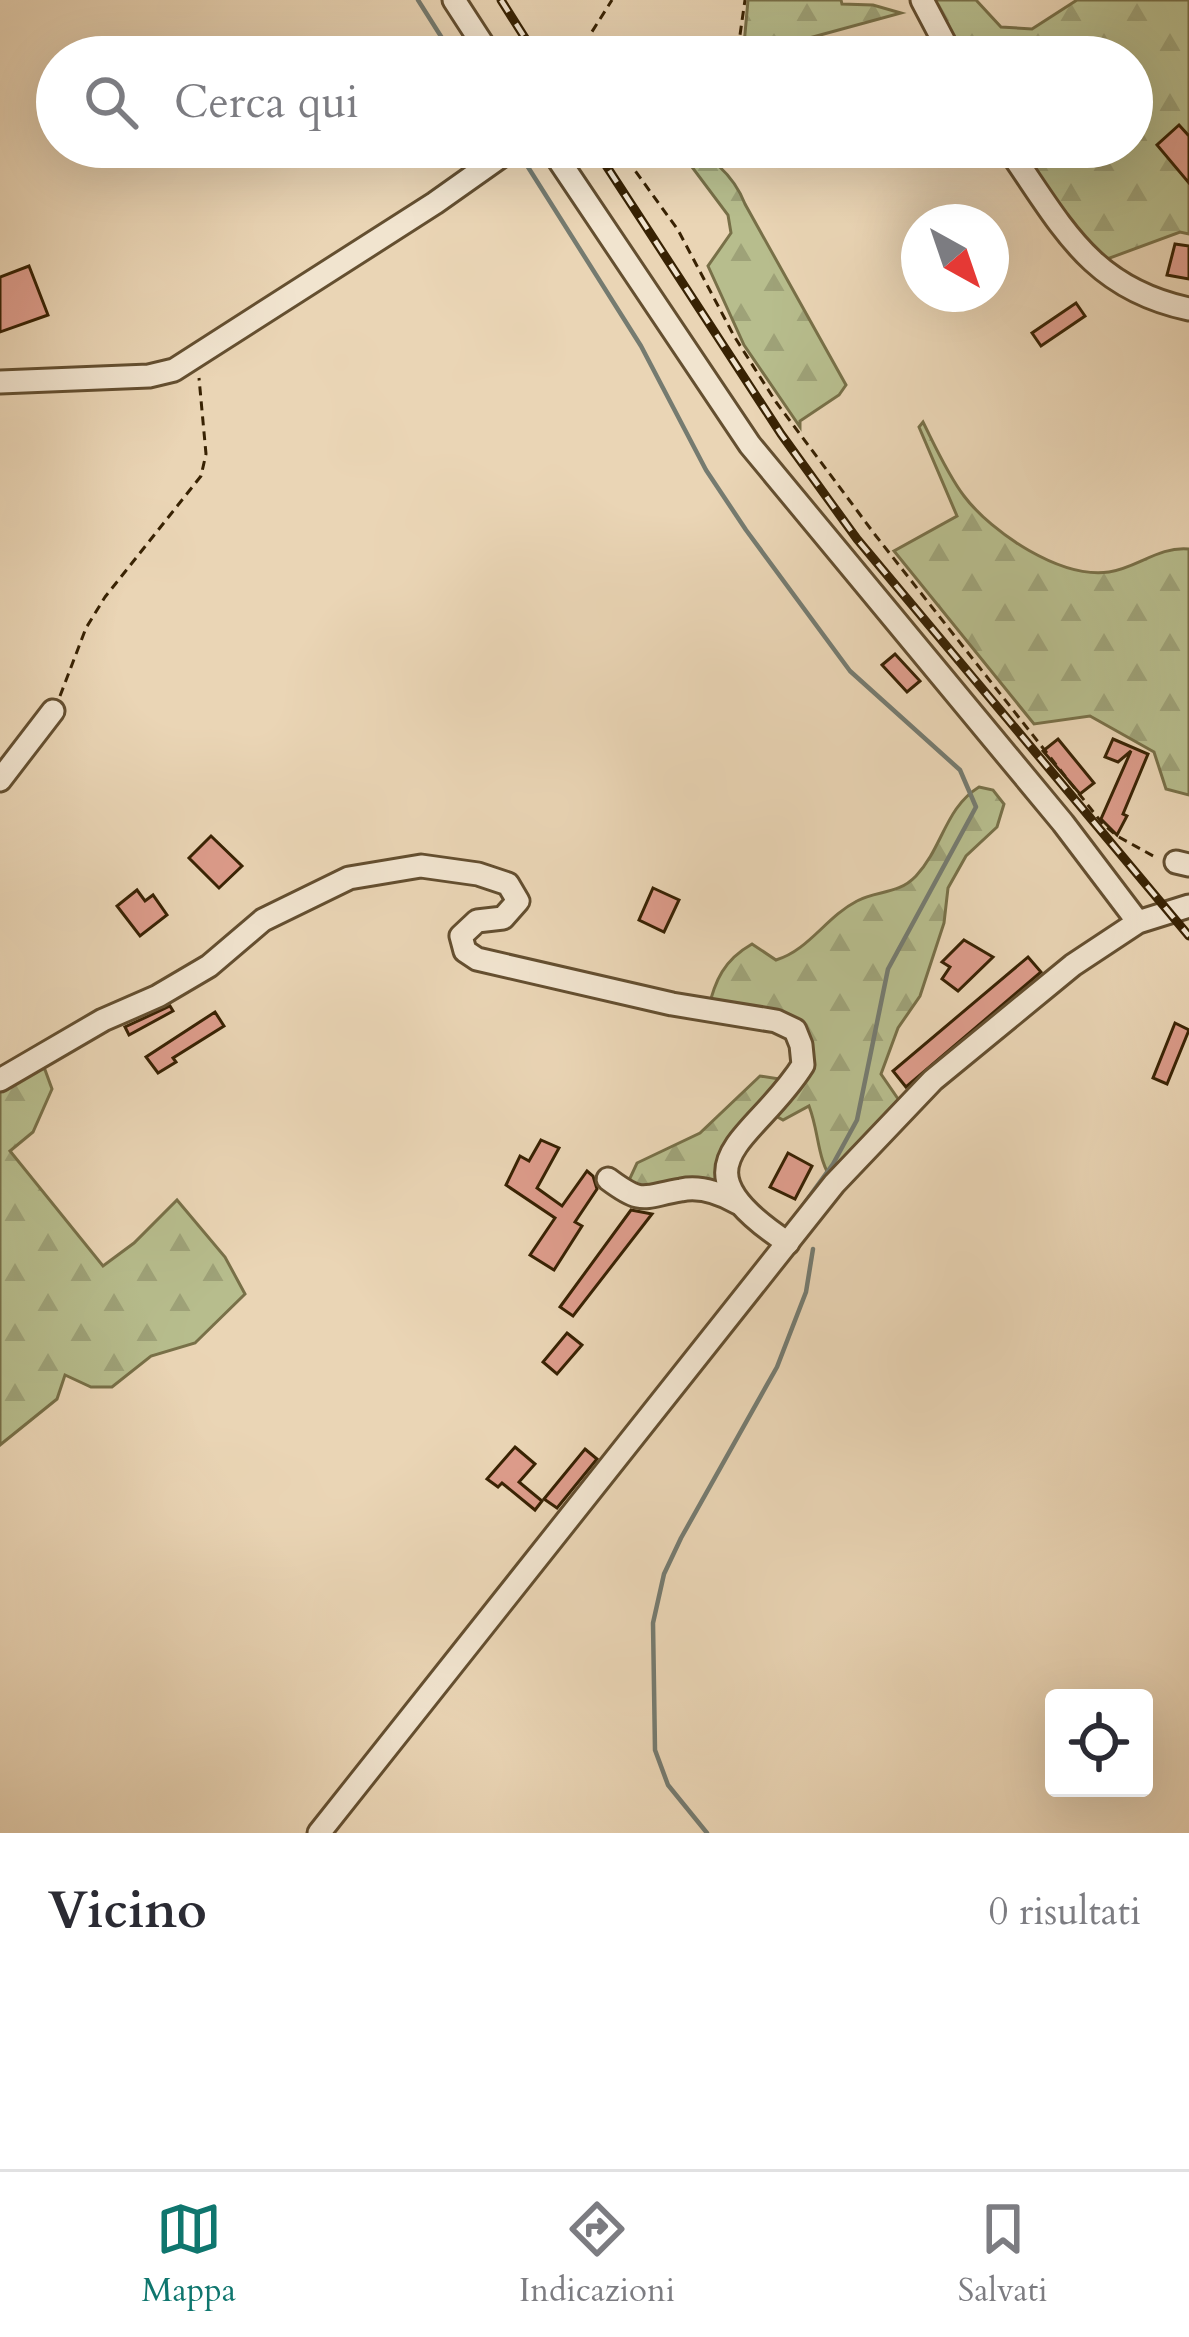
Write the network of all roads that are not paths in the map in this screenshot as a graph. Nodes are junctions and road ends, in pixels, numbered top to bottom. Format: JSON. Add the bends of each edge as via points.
{"nodes":[{"id":1,"x":454,"y":0,"type":"edge"},
{"id":2,"x":922,"y":0,"type":"edge"},
{"id":3,"x":477,"y":36,"type":"edge"},
{"id":4,"x":941,"y":36,"type":"edge"},
{"id":5,"x":482,"y":168,"type":"edge"},
{"id":6,"x":564,"y":168,"type":"edge"},
{"id":7,"x":1022,"y":168,"type":"edge"},
{"id":8,"x":1189,"y":309,"type":"edge"},
{"id":9,"x":0,"y":382,"type":"edge"},
{"id":10,"x":53,"y":711,"type":"road end"},
{"id":11,"x":0,"y":780,"type":"edge"},
{"id":12,"x":1189,"y":906,"type":"edge"},
{"id":13,"x":1138,"y":922,"type":"junction"},
{"id":14,"x":0,"y":1080,"type":"edge"},
{"id":15,"x":608,"y":1179,"type":"dead end"},
{"id":16,"x":738,"y":1203,"type":"junction"},
{"id":17,"x":788,"y":1244,"type":"junction"},
{"id":18,"x":319,"y":1833,"type":"edge"}],
"edges":[{"from":1,"to":3,"type":"street"},
{"from":2,"to":4,"type":"street"},
{"from":5,"to":9,"type":"street","via":[[197,358],[149,376]]},
{"from":6,"to":13,"type":"street","via":[[750,446]]},
{"from":7,"to":8,"type":"street","via":[[1088,261],[1126,289]]},
{"from":10,"to":11,"type":"street"},
{"from":12,"to":13,"type":"street"},
{"from":13,"to":17,"type":"street","via":[[933,1080]]},
{"from":14,"to":16,"type":"street","via":[[209,966],[263,920],[350,878],[422,866],[478,874],[508,884],[518,901],[503,918],[477,921],[461,936],[477,959],[795,1030],[802,1065],[726,1161]]},
{"from":15,"to":16,"type":"street","via":[[643,1198],[702,1190]]},
{"from":16,"to":17,"type":"street"},
{"from":17,"to":18,"type":"street"}]}
